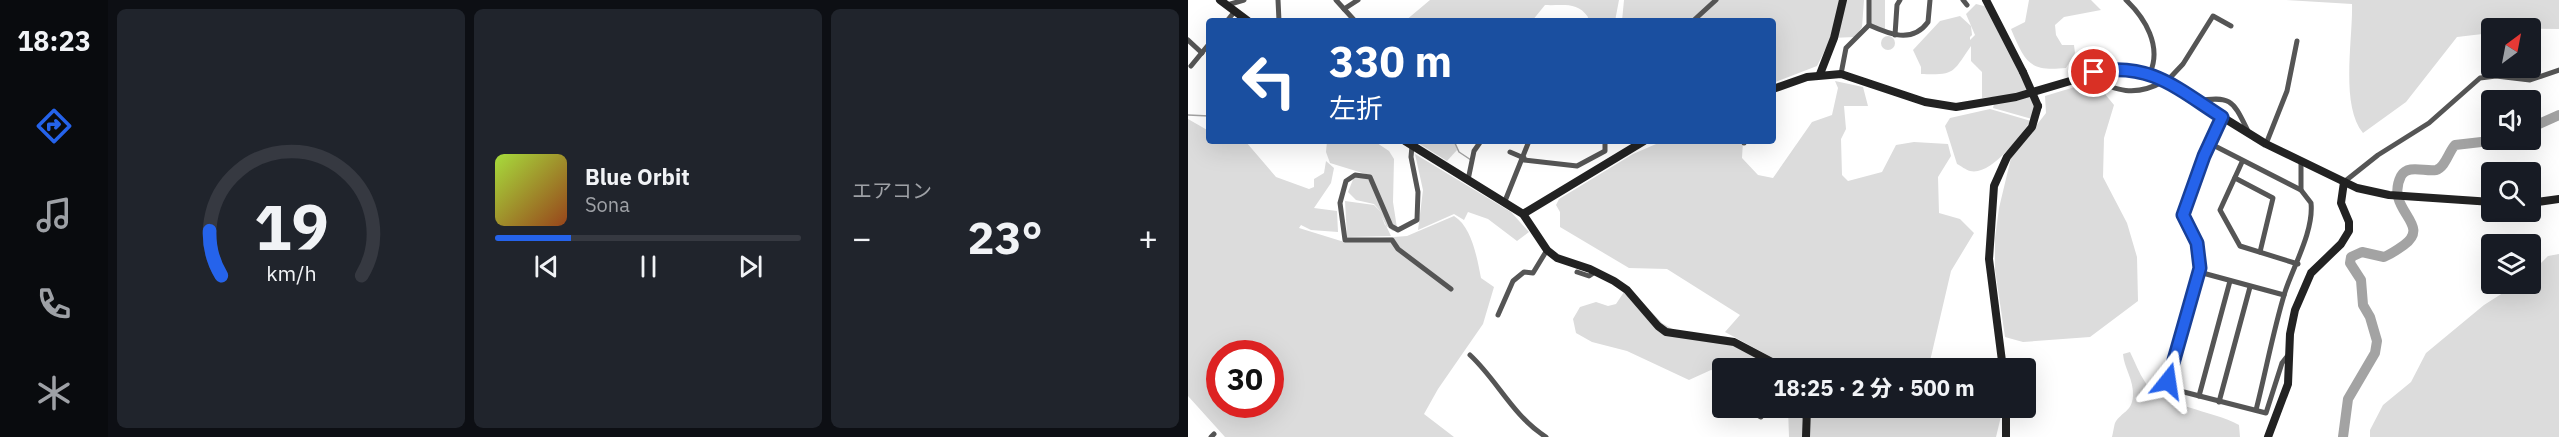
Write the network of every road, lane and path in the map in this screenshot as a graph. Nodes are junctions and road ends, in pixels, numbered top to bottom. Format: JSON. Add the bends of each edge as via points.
{"nodes":[{"id":1,"x":1244,"y":0,"type":"edge"},
{"id":2,"x":1278,"y":0,"type":"edge"},
{"id":3,"x":1336,"y":0,"type":"edge"},
{"id":4,"x":1358,"y":0,"type":"edge"},
{"id":5,"x":1716,"y":0,"type":"edge"},
{"id":6,"x":1843,"y":0,"type":"edge"},
{"id":7,"x":1869,"y":0,"type":"edge"},
{"id":8,"x":1900,"y":0,"type":"edge"},
{"id":9,"x":1930,"y":0,"type":"edge"},
{"id":10,"x":1986,"y":0,"type":"edge"},
{"id":11,"x":2126,"y":0,"type":"edge"},
{"id":12,"x":1223,"y":3,"type":"edge"},
{"id":13,"x":1344,"y":9,"type":"junction"},
{"id":14,"x":1235,"y":11,"type":"junction"},
{"id":15,"x":1229,"y":18,"type":"edge"},
{"id":16,"x":1244,"y":18,"type":"edge"},
{"id":17,"x":1279,"y":18,"type":"edge"},
{"id":18,"x":1352,"y":18,"type":"edge"},
{"id":19,"x":1696,"y":18,"type":"edge"},
{"id":20,"x":1869,"y":25,"type":"junction"},
{"id":21,"x":2231,"y":26,"type":"dead end"},
{"id":22,"x":1895,"y":35,"type":"junction"},
{"id":23,"x":1188,"y":40,"type":"edge"},
{"id":24,"x":2297,"y":41,"type":"dead end"},
{"id":25,"x":1206,"y":48,"type":"edge"},
{"id":26,"x":1202,"y":53,"type":"junction"},
{"id":27,"x":1191,"y":66,"type":"dead end"},
{"id":28,"x":2559,"y":70,"type":"edge"},
{"id":29,"x":2150,"y":73,"type":"junction"},
{"id":30,"x":1820,"y":74,"type":"junction"},
{"id":31,"x":1842,"y":74,"type":"junction"},
{"id":32,"x":2082,"y":76,"type":"junction"},
{"id":33,"x":2165,"y":81,"type":"junction"},
{"id":34,"x":1776,"y":87,"type":"edge"},
{"id":35,"x":2196,"y":101,"type":"junction"},
{"id":36,"x":2222,"y":117,"type":"junction"},
{"id":37,"x":2250,"y":134,"type":"junction"},
{"id":38,"x":2209,"y":143,"type":"junction"},
{"id":39,"x":1408,"y":144,"type":"edge"},
{"id":40,"x":1410,"y":144,"type":"edge"},
{"id":41,"x":1479,"y":144,"type":"edge"},
{"id":42,"x":1528,"y":144,"type":"edge"},
{"id":43,"x":1605,"y":144,"type":"edge"},
{"id":44,"x":1639,"y":144,"type":"edge"},
{"id":45,"x":2266,"y":144,"type":"junction"},
{"id":46,"x":1510,"y":152,"type":"dead end"},
{"id":47,"x":1524,"y":159,"type":"junction"},
{"id":48,"x":2242,"y":162,"type":"junction"},
{"id":49,"x":2301,"y":162,"type":"junction"},
{"id":50,"x":2235,"y":178,"type":"junction"},
{"id":51,"x":1468,"y":180,"type":"junction"},
{"id":52,"x":2344,"y":182,"type":"junction"},
{"id":53,"x":2301,"y":190,"type":"junction"},
{"id":54,"x":2559,"y":199,"type":"edge"},
{"id":55,"x":1505,"y":201,"type":"junction"},
{"id":56,"x":2481,"y":201,"type":"edge"},
{"id":57,"x":2541,"y":201,"type":"edge"},
{"id":58,"x":1523,"y":214,"type":"junction"},
{"id":59,"x":1547,"y":250,"type":"junction"},
{"id":60,"x":2260,"y":252,"type":"junction"},
{"id":61,"x":2298,"y":264,"type":"junction"},
{"id":62,"x":1577,"y":272,"type":"dead end"},
{"id":63,"x":1595,"y":272,"type":"junction"},
{"id":64,"x":2199,"y":272,"type":"junction"},
{"id":65,"x":2230,"y":281,"type":"junction"},
{"id":66,"x":2250,"y":286,"type":"junction"},
{"id":67,"x":1451,"y":289,"type":"dead end"},
{"id":68,"x":2284,"y":295,"type":"junction"},
{"id":69,"x":1498,"y":315,"type":"dead end"},
{"id":70,"x":2290,"y":353,"type":"junction"},
{"id":71,"x":1470,"y":355,"type":"dead end"},
{"id":72,"x":1764,"y":358,"type":"edge"},
{"id":73,"x":2002,"y":358,"type":"edge"},
{"id":74,"x":2199,"y":396,"type":"junction"},
{"id":75,"x":2218,"y":402,"type":"junction"},
{"id":76,"x":2256,"y":410,"type":"junction"},
{"id":77,"x":2006,"y":418,"type":"edge"},
{"id":78,"x":1807,"y":420,"type":"edge"},
{"id":79,"x":1546,"y":437,"type":"edge"},
{"id":80,"x":1806,"y":437,"type":"edge"},
{"id":81,"x":2006,"y":437,"type":"edge"},
{"id":82,"x":2268,"y":437,"type":"edge"}],
"edges":[{"from":1,"to":12,"type":"street"},
{"from":2,"to":17,"type":"street"},
{"from":3,"to":13,"type":"street"},
{"from":4,"to":13,"type":"street"},
{"from":5,"to":19,"type":"street"},
{"from":6,"to":30,"type":"street"},
{"from":7,"to":20,"type":"street"},
{"from":8,"to":22,"type":"street"},
{"from":9,"to":22,"type":"street","via":[[1926,26],[1913,34]]},
{"from":10,"to":73,"type":"street","bridge":true,"via":[[2038,106],[2032,127],[2007,157],[1994,186],[1989,259]]},
{"from":11,"to":29,"type":"street","via":[[2149,29],[2154,62]]},
{"from":12,"to":14,"type":"street"},
{"from":13,"to":18,"type":"street"},
{"from":14,"to":15,"type":"street"},
{"from":14,"to":16,"type":"street"},
{"from":20,"to":22,"type":"street"},
{"from":20,"to":31,"type":"street","via":[[1846,48]]},
{"from":21,"to":33,"type":"street","via":[[2213,16],[2183,64]]},
{"from":23,"to":26,"type":"street"},
{"from":24,"to":45,"type":"street","via":[[2287,90]]},
{"from":25,"to":26,"type":"street"},
{"from":26,"to":27,"type":"street"},
{"from":28,"to":52,"type":"street","via":[[2530,80],[2480,78],[2429,123]]},
{"from":29,"to":32,"type":"street","via":[[2111,69]]},
{"from":29,"to":33,"type":"street"},
{"from":30,"to":31,"type":"street"},
{"from":30,"to":34,"type":"street"},
{"from":31,"to":32,"type":"street","via":[[1924,102],[1956,108],[2016,97]]},
{"from":32,"to":33,"type":"street","via":[[2135,92]]},
{"from":33,"to":35,"type":"street"},
{"from":35,"to":36,"type":"street"},
{"from":35,"to":37,"type":"street","via":[[2230,101]]},
{"from":36,"to":37,"type":"street"},
{"from":36,"to":38,"type":"street"},
{"from":37,"to":45,"type":"street"},
{"from":38,"to":48,"type":"street"},
{"from":38,"to":64,"type":"street","via":[[2183,215],[2199,252]]},
{"from":39,"to":67,"type":"street","via":[[1418,192],[1417,220],[1398,230],[1391,226],[1370,177],[1355,175],[1346,181],[1340,203],[1345,240],[1392,240],[1398,249]]},
{"from":40,"to":51,"type":"street"},
{"from":41,"to":51,"type":"street","via":[[1473,151]]},
{"from":42,"to":47,"type":"street"},
{"from":43,"to":47,"type":"street","via":[[1605,151],[1577,166]]},
{"from":44,"to":58,"type":"street"},
{"from":45,"to":49,"type":"street"},
{"from":46,"to":47,"type":"street"},
{"from":47,"to":55,"type":"street"},
{"from":48,"to":50,"type":"street"},
{"from":48,"to":53,"type":"street"},
{"from":49,"to":52,"type":"street"},
{"from":49,"to":53,"type":"street"},
{"from":50,"to":60,"type":"street","via":[[2220,210],[2235,242]]},
{"from":50,"to":60,"type":"street","via":[[2273,198]]},
{"from":51,"to":55,"type":"street"},
{"from":52,"to":56,"type":"street","via":[[2390,195]]},
{"from":52,"to":70,"type":"street","via":[[2341,203],[2349,231],[2307,282],[2291,323]]},
{"from":53,"to":61,"type":"street","via":[[2312,209]]},
{"from":54,"to":57,"type":"street"},
{"from":55,"to":58,"type":"street"},
{"from":58,"to":59,"type":"street"},
{"from":59,"to":63,"type":"street","via":[[1557,258]]},
{"from":59,"to":69,"type":"street","via":[[1533,273],[1524,272],[1513,281]]},
{"from":60,"to":61,"type":"street"},
{"from":61,"to":68,"type":"street"},
{"from":62,"to":63,"type":"street","via":[[1589,276]]},
{"from":63,"to":72,"type":"street","via":[[1627,290],[1666,332],[1734,342]]},
{"from":64,"to":65,"type":"street"},
{"from":64,"to":74,"type":"street","via":[[2168,381],[2175,389]]},
{"from":65,"to":66,"type":"street"},
{"from":65,"to":74,"type":"street"},
{"from":66,"to":68,"type":"street"},
{"from":66,"to":75,"type":"street"},
{"from":68,"to":76,"type":"street"},
{"from":70,"to":76,"type":"street","via":[[2282,363],[2266,413]]},
{"from":70,"to":82,"type":"street","via":[[2288,384]]},
{"from":71,"to":79,"type":"street","via":[[1518,416]]},
{"from":74,"to":75,"type":"street"},
{"from":75,"to":76,"type":"street"},
{"from":77,"to":81,"type":"street"},
{"from":78,"to":80,"type":"street"}]}
